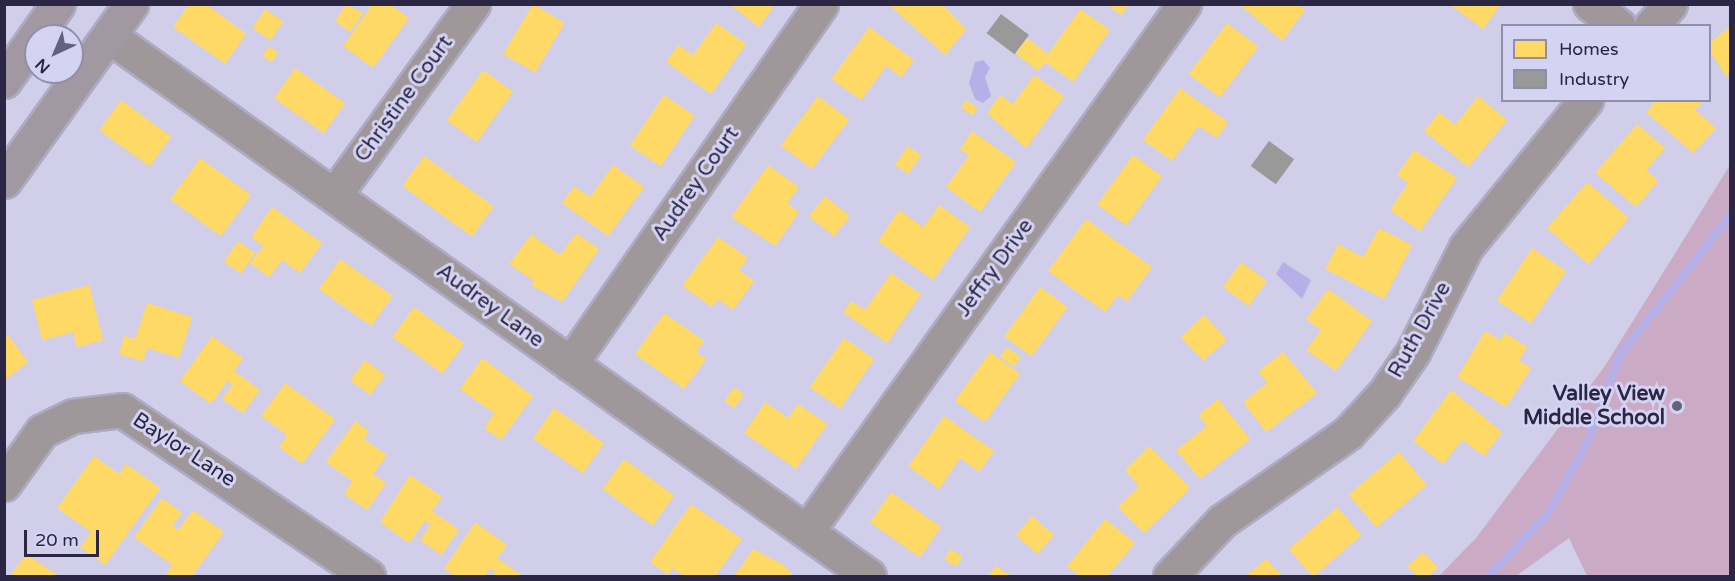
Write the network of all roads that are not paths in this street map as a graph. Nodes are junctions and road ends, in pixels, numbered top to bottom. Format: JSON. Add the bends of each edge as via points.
{"nodes":[{"id":1,"x":58,"y":4,"type":"edge"},
{"id":2,"x":131,"y":4,"type":"edge"},
{"id":3,"x":473,"y":4,"type":"edge"},
{"id":4,"x":821,"y":4,"type":"edge"},
{"id":5,"x":1184,"y":4,"type":"edge"},
{"id":6,"x":1590,"y":4,"type":"edge"},
{"id":7,"x":1670,"y":4,"type":"edge"},
{"id":8,"x":1616,"y":24,"type":"edge"},
{"id":9,"x":1653,"y":24,"type":"edge"},
{"id":10,"x":109,"y":36,"type":"junction"},
{"id":11,"x":4,"y":81,"type":"edge"},
{"id":12,"x":1584,"y":102,"type":"edge"},
{"id":13,"x":4,"y":181,"type":"edge"},
{"id":14,"x":335,"y":194,"type":"junction"},
{"id":15,"x":570,"y":364,"type":"junction"},
{"id":16,"x":4,"y":484,"type":"edge"},
{"id":17,"x":807,"y":531,"type":"junction"},
{"id":18,"x":369,"y":576,"type":"edge"},
{"id":19,"x":869,"y":576,"type":"edge"},
{"id":20,"x":1170,"y":576,"type":"edge"}],
"edges":[{"from":1,"to":11,"type":"main road"},
{"from":2,"to":10,"type":"main road"},
{"from":3,"to":14,"type":"street","name":"Christine Court"},
{"from":4,"to":15,"type":"street","name":"Audrey Court"},
{"from":5,"to":17,"type":"street","name":"Jeffry Drive"},
{"from":6,"to":8,"type":"street"},
{"from":7,"to":9,"type":"street"},
{"from":10,"to":13,"type":"main road"},
{"from":10,"to":14,"type":"street","name":"Audrey Lane"},
{"from":12,"to":20,"type":"street","name":"Ruth Drive","via":[[1466,248],[1413,352],[1384,394],[1348,433],[1222,521]]},
{"from":14,"to":15,"type":"street","name":"Audrey Lane"},
{"from":15,"to":17,"type":"street","name":"Audrey Lane"},
{"from":16,"to":18,"type":"street","name":"Baylor Lane","via":[[42,431],[72,416],[122,410],[175,441]]},
{"from":17,"to":19,"type":"street","name":"Audrey Lane"}]}
